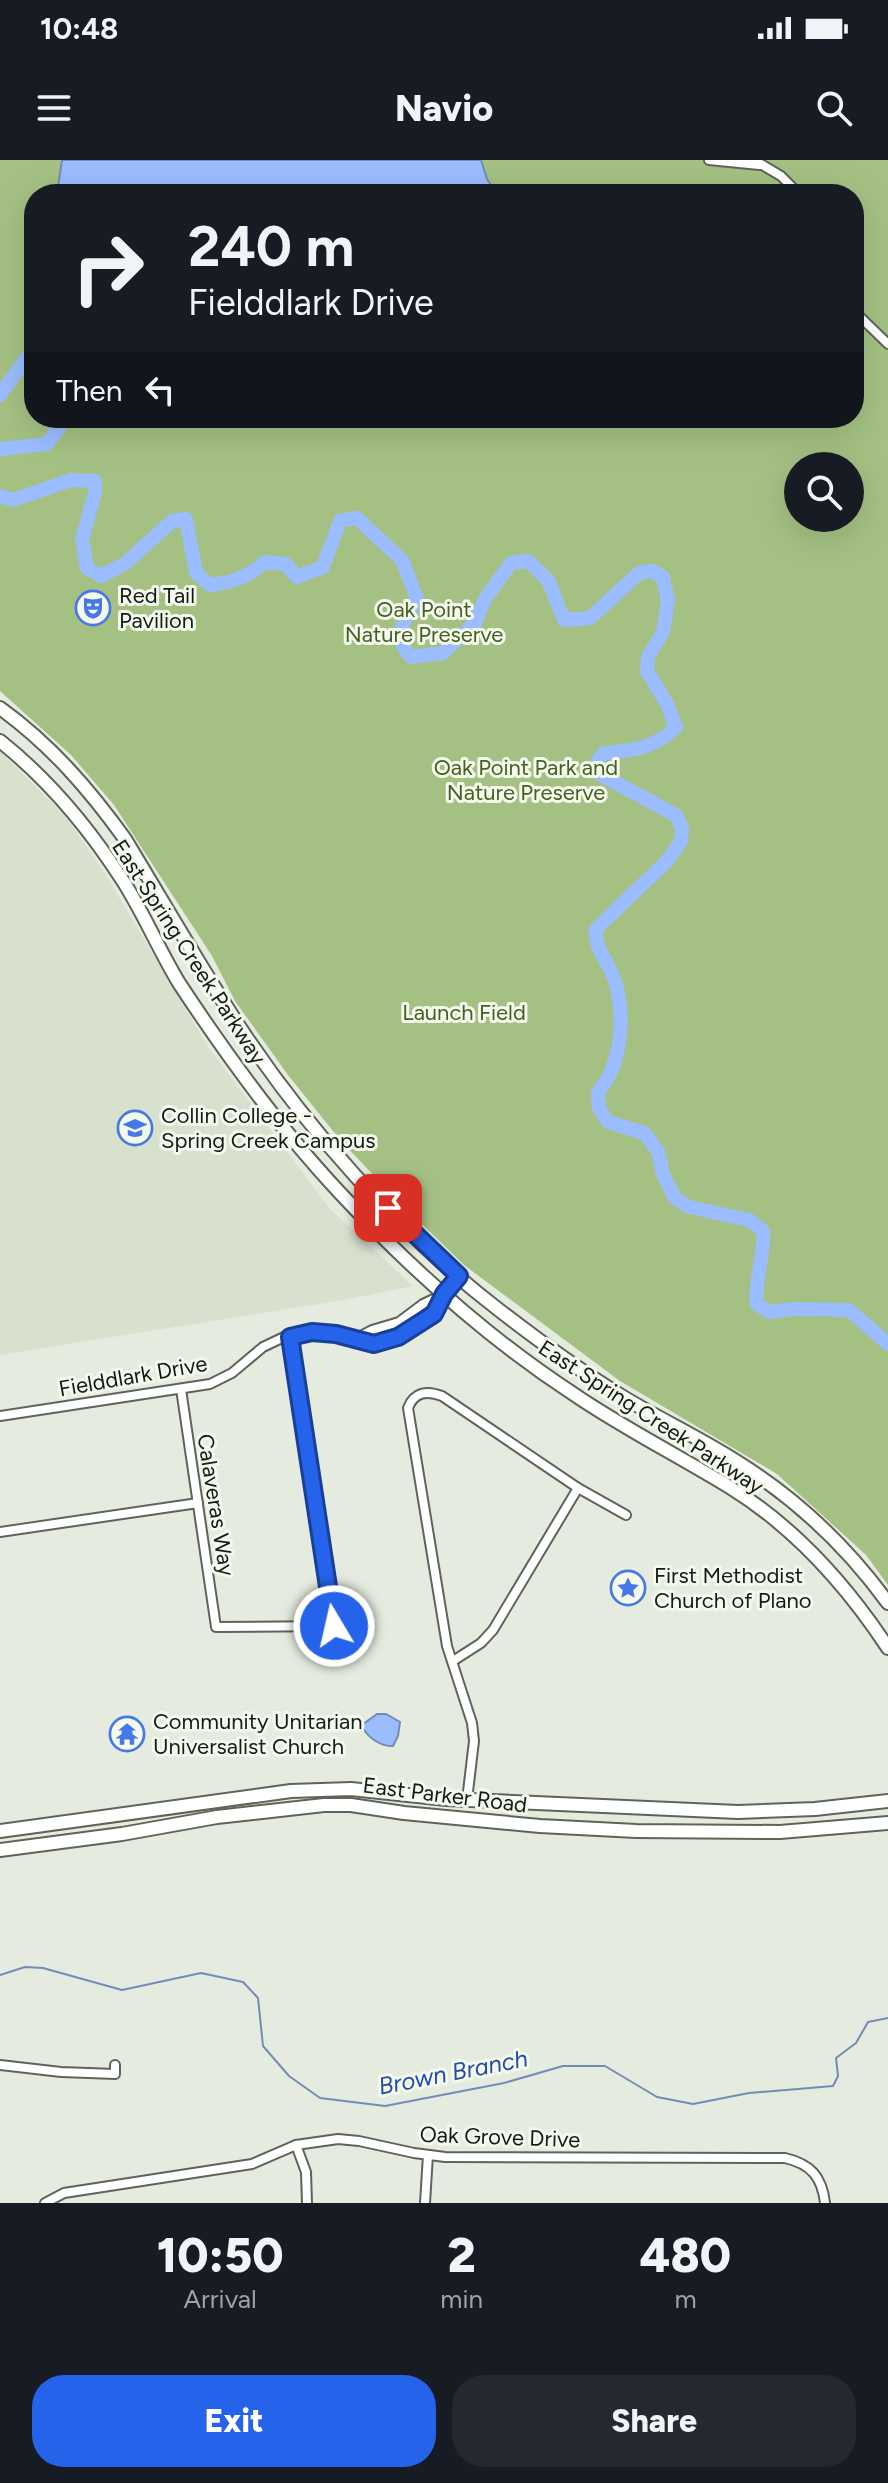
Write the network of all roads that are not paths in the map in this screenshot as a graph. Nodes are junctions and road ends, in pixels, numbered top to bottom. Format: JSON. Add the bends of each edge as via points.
{"nodes":[{"id":1,"x":709,"y":160,"type":"edge"},
{"id":2,"x":757,"y":163,"type":"edge"},
{"id":3,"x":789,"y":184,"type":"edge"},
{"id":4,"x":864,"y":321,"type":"edge"},
{"id":5,"x":888,"y":344,"type":"edge"},
{"id":6,"x":0,"y":708,"type":"edge"},
{"id":7,"x":0,"y":741,"type":"edge"},
{"id":8,"x":170,"y":913,"type":"junction"},
{"id":9,"x":148,"y":926,"type":"junction"},
{"id":10,"x":459,"y":1276,"type":"junction"},
{"id":11,"x":444,"y":1294,"type":"junction"},
{"id":12,"x":290,"y":1337,"type":"junction"},
{"id":13,"x":354,"y":1339,"type":"junction"},
{"id":14,"x":181,"y":1389,"type":"junction"},
{"id":15,"x":0,"y":1416,"type":"edge"},
{"id":16,"x":673,"y":1426,"type":"junction"},
{"id":17,"x":661,"y":1449,"type":"junction"},
{"id":18,"x":578,"y":1488,"type":"junction"},
{"id":19,"x":198,"y":1503,"type":"junction"},
{"id":20,"x":626,"y":1515,"type":"dead end"},
{"id":21,"x":0,"y":1532,"type":"edge"},
{"id":22,"x":888,"y":1603,"type":"edge"},
{"id":23,"x":888,"y":1648,"type":"edge"},
{"id":24,"x":453,"y":1661,"type":"junction"},
{"id":25,"x":351,"y":1789,"type":"junction"},
{"id":26,"x":298,"y":1790,"type":"junction"},
{"id":27,"x":467,"y":1800,"type":"junction"},
{"id":28,"x":214,"y":1801,"type":"junction"},
{"id":29,"x":888,"y":1801,"type":"edge"},
{"id":30,"x":351,"y":1805,"type":"junction"},
{"id":31,"x":299,"y":1807,"type":"junction"},
{"id":32,"x":692,"y":1810,"type":"junction"},
{"id":33,"x":121,"y":1814,"type":"junction"},
{"id":34,"x":217,"y":1817,"type":"junction"},
{"id":35,"x":465,"y":1819,"type":"junction"},
{"id":36,"x":78,"y":1820,"type":"junction"},
{"id":37,"x":888,"y":1823,"type":"edge"},
{"id":38,"x":31,"y":1827,"type":"junction"},
{"id":39,"x":0,"y":1831,"type":"edge"},
{"id":40,"x":690,"y":1831,"type":"junction"},
{"id":41,"x":122,"y":1834,"type":"junction"},
{"id":42,"x":80,"y":1840,"type":"junction"},
{"id":43,"x":33,"y":1847,"type":"junction"},
{"id":44,"x":0,"y":1850,"type":"edge"},
{"id":45,"x":0,"y":2065,"type":"edge"},
{"id":46,"x":115,"y":2065,"type":"dead end"},
{"id":47,"x":296,"y":2145,"type":"junction"},
{"id":48,"x":428,"y":2155,"type":"junction"},
{"id":49,"x":45,"y":2203,"type":"edge"},
{"id":50,"x":307,"y":2203,"type":"edge"},
{"id":51,"x":425,"y":2203,"type":"edge"},
{"id":52,"x":825,"y":2203,"type":"edge"}],
"edges":[{"from":1,"to":2,"type":"street"},
{"from":2,"to":3,"type":"street"},
{"from":4,"to":5,"type":"street"},
{"from":6,"to":8,"type":"main road","name":"East Spring Creek Parkway","via":[[80,781],[125,839]]},
{"from":7,"to":9,"type":"main road","name":"East Spring Creek Parkway","via":[[72,810]]},
{"from":8,"to":9,"type":"main road"},
{"from":8,"to":10,"type":"main road","name":"East Spring Creek Parkway","via":[[237,1023],[306,1119]]},
{"from":9,"to":11,"type":"main road","name":"East Spring Creek Parkway","via":[[178,980],[282,1126],[339,1192]]},
{"from":10,"to":11,"type":"main road"},
{"from":10,"to":16,"type":"main road","name":"East Spring Creek Parkway","via":[[582,1370]]},
{"from":11,"to":13,"type":"street","via":[[399,1322]]},
{"from":11,"to":13,"type":"street","name":"Fielddlark Drive","via":[[434,1314],[398,1337],[374,1344]]},
{"from":11,"to":17,"type":"main road","name":"East Spring Creek Parkway","via":[[541,1372]]},
{"from":12,"to":13,"type":"street","name":"Fielddlark Drive","via":[[312,1332]]},
{"from":12,"to":14,"type":"street","name":"Fielddlark Drive","via":[[263,1347],[210,1384]]},
{"from":12,"to":19,"type":"street","name":"Calaveras Way","via":[[334,1626],[216,1627]]},
{"from":14,"to":15,"type":"street","name":"Fielddlark Drive"},
{"from":14,"to":19,"type":"street","name":"Calaveras Way"},
{"from":16,"to":17,"type":"main road"},
{"from":16,"to":22,"type":"main road","name":"East Spring Creek Parkway","via":[[737,1461],[800,1508]]},
{"from":17,"to":23,"type":"main road","name":"East Spring Creek Parkway","via":[[733,1489],[788,1532],[836,1577]]},
{"from":18,"to":20,"type":"street"},
{"from":18,"to":24,"type":"street","via":[[493,1630]]},
{"from":18,"to":24,"type":"street","via":[[442,1396],[419,1393],[411,1400],[408,1408]]},
{"from":19,"to":21,"type":"street"},
{"from":24,"to":27,"type":"street","via":[[474,1741]]},
{"from":25,"to":26,"type":"main road","name":"East Parker Road"},
{"from":25,"to":27,"type":"main road","name":"East Parker Road"},
{"from":25,"to":30,"type":"main road"},
{"from":26,"to":28,"type":"main road","name":"East Parker Road"},
{"from":26,"to":31,"type":"main road"},
{"from":27,"to":32,"type":"main road","name":"East Parker Road"},
{"from":27,"to":35,"type":"main road"},
{"from":28,"to":33,"type":"main road","name":"East Parker Road"},
{"from":28,"to":34,"type":"main road"},
{"from":29,"to":32,"type":"main road","name":"East Parker Road","via":[[775,1812]]},
{"from":30,"to":31,"type":"main road","name":"East Parker Road"},
{"from":30,"to":35,"type":"main road","name":"East Parker Road"},
{"from":31,"to":34,"type":"main road","name":"East Parker Road"},
{"from":32,"to":40,"type":"main road"},
{"from":33,"to":36,"type":"main road","name":"East Parker Road"},
{"from":33,"to":41,"type":"main road"},
{"from":34,"to":41,"type":"main road","name":"East Parker Road"},
{"from":35,"to":40,"type":"main road","name":"East Parker Road"},
{"from":36,"to":38,"type":"main road","name":"East Parker Road"},
{"from":36,"to":42,"type":"main road"},
{"from":37,"to":40,"type":"main road","name":"East Parker Road","via":[[791,1832]]},
{"from":38,"to":39,"type":"main road","name":"East Parker Road"},
{"from":38,"to":43,"type":"main road"},
{"from":41,"to":42,"type":"main road","name":"East Parker Road"},
{"from":42,"to":43,"type":"main road","name":"East Parker Road"},
{"from":43,"to":44,"type":"main road","name":"East Parker Road"},
{"from":45,"to":46,"type":"street","via":[[115,2074]]},
{"from":47,"to":48,"type":"street","name":"Oak Grove Drive","via":[[338,2139]]},
{"from":47,"to":49,"type":"street","name":"Oak Grove Drive","via":[[259,2163],[79,2190]]},
{"from":47,"to":50,"type":"street","via":[[306,2172]]},
{"from":48,"to":51,"type":"street"},
{"from":48,"to":52,"type":"street","name":"Oak Grove Drive","via":[[785,2158],[816,2173]]}]}
